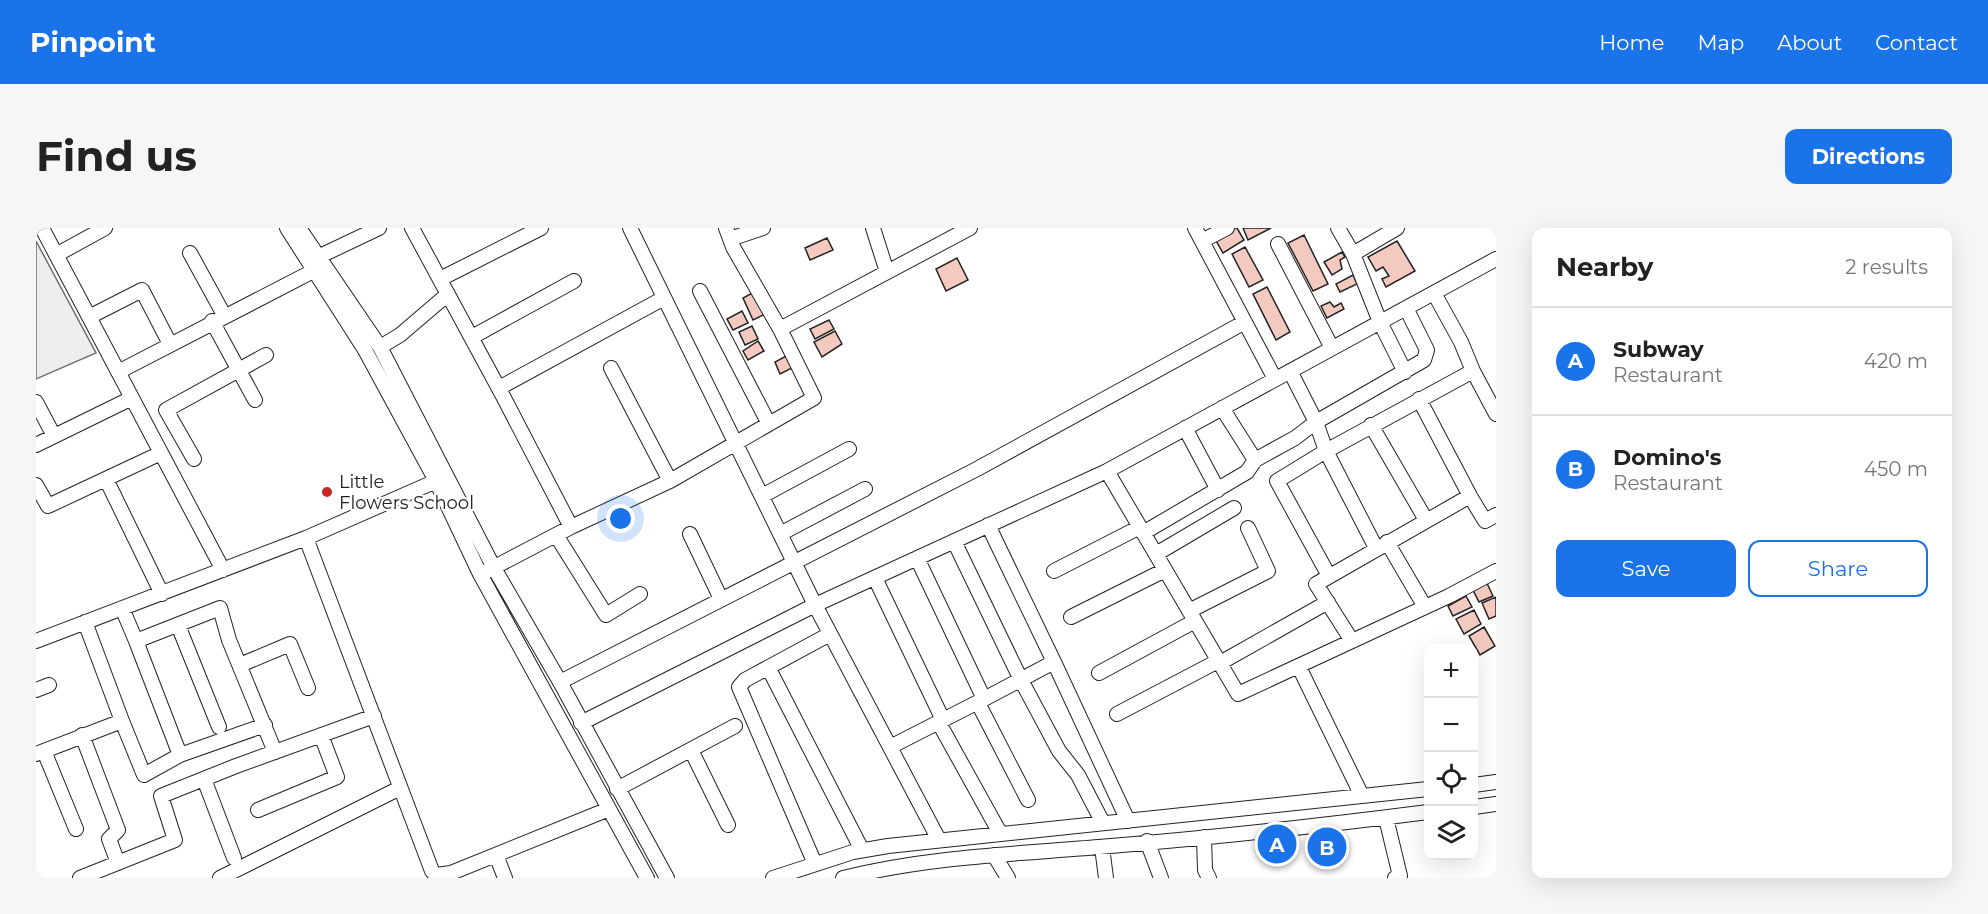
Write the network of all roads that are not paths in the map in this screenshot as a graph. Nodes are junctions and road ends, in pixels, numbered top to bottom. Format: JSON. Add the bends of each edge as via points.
{"nodes":[{"id":1,"x":42,"y":228,"type":"edge"},
{"id":2,"x":105,"y":228,"type":"edge"},
{"id":3,"x":286,"y":228,"type":"edge"},
{"id":4,"x":299,"y":228,"type":"edge"},
{"id":5,"x":379,"y":228,"type":"edge"},
{"id":6,"x":412,"y":228,"type":"edge"},
{"id":7,"x":541,"y":228,"type":"edge"},
{"id":8,"x":630,"y":228,"type":"edge"},
{"id":9,"x":763,"y":228,"type":"edge"},
{"id":10,"x":873,"y":228,"type":"edge"},
{"id":11,"x":970,"y":228,"type":"edge"},
{"id":12,"x":1195,"y":228,"type":"edge"},
{"id":13,"x":1227,"y":228,"type":"edge"},
{"id":14,"x":1338,"y":228,"type":"edge"},
{"id":15,"x":1396,"y":228,"type":"edge"},
{"id":16,"x":728,"y":234,"type":"edge"},
{"id":17,"x":1202,"y":242,"type":"junction"},
{"id":18,"x":1278,"y":244,"type":"dead end"},
{"id":19,"x":190,"y":253,"type":"dead end"},
{"id":20,"x":1353,"y":254,"type":"junction"},
{"id":21,"x":56,"y":255,"type":"junction"},
{"id":22,"x":320,"y":264,"type":"junction"},
{"id":23,"x":1494,"y":264,"type":"edge"},
{"id":24,"x":887,"y":272,"type":"junction"},
{"id":25,"x":440,"y":279,"type":"junction"},
{"id":26,"x":574,"y":280,"type":"dead end"},
{"id":27,"x":700,"y":291,"type":"dead end"},
{"id":28,"x":1434,"y":293,"type":"junction"},
{"id":29,"x":448,"y":294,"type":"junction"},
{"id":30,"x":664,"y":298,"type":"junction"},
{"id":31,"x":1406,"y":308,"type":"junction"},
{"id":32,"x":89,"y":317,"type":"junction"},
{"id":33,"x":218,"y":318,"type":"junction"},
{"id":34,"x":1245,"y":322,"type":"junction"},
{"id":35,"x":1380,"y":322,"type":"junction"},
{"id":36,"x":780,"y":329,"type":"junction"},
{"id":37,"x":471,"y":337,"type":"junction"},
{"id":38,"x":170,"y":344,"type":"junction"},
{"id":39,"x":380,"y":347,"type":"junction"},
{"id":40,"x":1332,"y":348,"type":"junction"},
{"id":41,"x":266,"y":356,"type":"dead end"},
{"id":42,"x":611,"y":368,"type":"dead end"},
{"id":43,"x":239,"y":370,"type":"junction"},
{"id":44,"x":1290,"y":371,"type":"junction"},
{"id":45,"x":1473,"y":371,"type":"junction"},
{"id":46,"x":118,"y":372,"type":"junction"},
{"id":47,"x":1406,"y":372,"type":"junction"},
{"id":48,"x":1275,"y":379,"type":"junction"},
{"id":49,"x":499,"y":388,"type":"junction"},
{"id":50,"x":132,"y":398,"type":"junction"},
{"id":51,"x":1419,"y":399,"type":"junction"},
{"id":52,"x":255,"y":400,"type":"dead end"},
{"id":53,"x":36,"y":402,"type":"edge"},
{"id":54,"x":1222,"y":408,"type":"junction"},
{"id":55,"x":1496,"y":414,"type":"edge"},
{"id":56,"x":1316,"y":422,"type":"junction"},
{"id":57,"x":769,"y":424,"type":"junction"},
{"id":58,"x":1371,"y":425,"type":"junction"},
{"id":59,"x":1185,"y":428,"type":"junction"},
{"id":60,"x":54,"y":436,"type":"junction"},
{"id":61,"x":736,"y":443,"type":"junction"},
{"id":62,"x":36,"y":445,"type":"edge"},
{"id":63,"x":849,"y":449,"type":"dead end"},
{"id":64,"x":1326,"y":451,"type":"junction"},
{"id":65,"x":161,"y":453,"type":"junction"},
{"id":66,"x":194,"y":459,"type":"dead end"},
{"id":67,"x":1255,"y":460,"type":"junction"},
{"id":68,"x":1107,"y":471,"type":"junction"},
{"id":69,"x":442,"y":478,"type":"junction"},
{"id":70,"x":106,"y":479,"type":"junction"},
{"id":71,"x":670,"y":481,"type":"junction"},
{"id":72,"x":36,"y":485,"type":"edge"},
{"id":73,"x":865,"y":489,"type":"dead end"},
{"id":74,"x":1218,"y":490,"type":"junction"},
{"id":75,"x":762,"y":496,"type":"junction"},
{"id":76,"x":1470,"y":496,"type":"junction"},
{"id":77,"x":1234,"y":508,"type":"dead end"},
{"id":78,"x":1496,"y":515,"type":"edge"},
{"id":79,"x":1426,"y":520,"type":"junction"},
{"id":80,"x":988,"y":525,"type":"junction"},
{"id":81,"x":571,"y":527,"type":"junction"},
{"id":82,"x":1248,"y":528,"type":"dead end"},
{"id":83,"x":1142,"y":530,"type":"junction"},
{"id":84,"x":690,"y":534,"type":"dead end"},
{"id":85,"x":780,"y":534,"type":"junction"},
{"id":86,"x":556,"y":535,"type":"junction"},
{"id":87,"x":306,"y":538,"type":"junction"},
{"id":88,"x":954,"y":541,"type":"junction"},
{"id":89,"x":1381,"y":545,"type":"junction"},
{"id":90,"x":1156,"y":554,"type":"junction"},
{"id":91,"x":917,"y":558,"type":"junction"},
{"id":92,"x":794,"y":562,"type":"junction"},
{"id":93,"x":494,"y":568,"type":"junction"},
{"id":94,"x":223,"y":570,"type":"junction"},
{"id":95,"x":1165,"y":570,"type":"junction"},
{"id":96,"x":1054,"y":571,"type":"dead end"},
{"id":97,"x":1496,"y":571,"type":"edge"},
{"id":98,"x":480,"y":574,"type":"junction"},
{"id":99,"x":1329,"y":576,"type":"junction"},
{"id":100,"x":875,"y":578,"type":"junction"},
{"id":101,"x":162,"y":594,"type":"junction"},
{"id":102,"x":639,"y":594,"type":"dead end"},
{"id":103,"x":721,"y":599,"type":"junction"},
{"id":104,"x":1328,"y":602,"type":"junction"},
{"id":105,"x":815,"y":605,"type":"junction"},
{"id":106,"x":1425,"y":607,"type":"junction"},
{"id":107,"x":122,"y":608,"type":"junction"},
{"id":108,"x":1192,"y":616,"type":"junction"},
{"id":109,"x":1071,"y":617,"type":"dead end"},
{"id":110,"x":85,"y":622,"type":"junction"},
{"id":111,"x":178,"y":625,"type":"junction"},
{"id":112,"x":830,"y":634,"type":"junction"},
{"id":113,"x":36,"y":641,"type":"edge"},
{"id":114,"x":136,"y":641,"type":"junction"},
{"id":115,"x":1352,"y":641,"type":"junction"},
{"id":116,"x":1054,"y":662,"type":"junction"},
{"id":117,"x":1219,"y":662,"type":"junction"},
{"id":118,"x":240,"y":665,"type":"junction"},
{"id":119,"x":1299,"y":667,"type":"junction"},
{"id":120,"x":769,"y":669,"type":"junction"},
{"id":121,"x":1099,"y":673,"type":"dead end"},
{"id":122,"x":1021,"y":680,"type":"junction"},
{"id":123,"x":560,"y":682,"type":"junction"},
{"id":124,"x":308,"y":688,"type":"dead end"},
{"id":125,"x":981,"y":701,"type":"junction"},
{"id":126,"x":1117,"y":714,"type":"dead end"},
{"id":127,"x":374,"y":716,"type":"junction"},
{"id":128,"x":122,"y":721,"type":"junction"},
{"id":129,"x":941,"y":721,"type":"junction"},
{"id":130,"x":581,"y":723,"type":"junction"},
{"id":131,"x":265,"y":725,"type":"junction"},
{"id":132,"x":735,"y":726,"type":"dead end"},
{"id":133,"x":219,"y":727,"type":"dead end"},
{"id":134,"x":82,"y":735,"type":"junction"},
{"id":135,"x":321,"y":735,"type":"junction"},
{"id":136,"x":890,"y":747,"type":"junction"},
{"id":137,"x":691,"y":750,"type":"junction"},
{"id":138,"x":40,"y":752,"type":"edge"},
{"id":139,"x":275,"y":752,"type":"junction"},
{"id":140,"x":180,"y":755,"type":"junction"},
{"id":141,"x":204,"y":779,"type":"junction"},
{"id":142,"x":1496,"y":783,"type":"edge"},
{"id":143,"x":1478,"y":785,"type":"edge"},
{"id":144,"x":400,"y":788,"type":"junction"},
{"id":145,"x":617,"y":789,"type":"junction"},
{"id":146,"x":1424,"y":789,"type":"edge"},
{"id":147,"x":1362,"y":796,"type":"junction"},
{"id":148,"x":1028,"y":800,"type":"dead end"},
{"id":149,"x":1496,"y":804,"type":"edge"},
{"id":150,"x":1478,"y":806,"type":"edge"},
{"id":151,"x":609,"y":809,"type":"junction"},
{"id":152,"x":258,"y":810,"type":"dead end"},
{"id":153,"x":1424,"y":813,"type":"edge"},
{"id":154,"x":1386,"y":818,"type":"junction"},
{"id":155,"x":1128,"y":821,"type":"junction"},
{"id":156,"x":1103,"y":822,"type":"junction"},
{"id":157,"x":728,"y":825,"type":"dead end"},
{"id":158,"x":76,"y":829,"type":"dead end"},
{"id":159,"x":1000,"y":833,"type":"junction"},
{"id":160,"x":1204,"y":837,"type":"junction"},
{"id":161,"x":939,"y":840,"type":"junction"},
{"id":162,"x":1147,"y":841,"type":"junction"},
{"id":163,"x":1102,"y":847,"type":"junction"},
{"id":164,"x":862,"y":850,"type":"junction"},
{"id":165,"x":496,"y":855,"type":"junction"},
{"id":166,"x":994,"y":855,"type":"junction"},
{"id":167,"x":234,"y":858,"type":"dead end"},
{"id":168,"x":118,"y":863,"type":"junction"},
{"id":169,"x":815,"y":864,"type":"junction"},
{"id":170,"x":1399,"y":877,"type":"edge"},
{"id":171,"x":80,"y":878,"type":"edge"},
{"id":172,"x":220,"y":878,"type":"edge"},
{"id":173,"x":505,"y":878,"type":"edge"},
{"id":174,"x":647,"y":878,"type":"edge"},
{"id":175,"x":667,"y":878,"type":"edge"},
{"id":176,"x":773,"y":878,"type":"edge"},
{"id":177,"x":843,"y":878,"type":"edge"},
{"id":178,"x":1008,"y":878,"type":"edge"},
{"id":179,"x":1106,"y":878,"type":"edge"},
{"id":180,"x":1161,"y":878,"type":"edge"},
{"id":181,"x":1209,"y":878,"type":"edge"}],
"edges":[{"from":1,"to":21,"type":"street"},
{"from":2,"to":21,"type":"street"},
{"from":3,"to":22,"type":"street"},
{"from":4,"to":22,"type":"street"},
{"from":5,"to":22,"type":"street"},
{"from":6,"to":25,"type":"street"},
{"from":7,"to":25,"type":"street"},
{"from":8,"to":30,"type":"street"},
{"from":9,"to":16,"type":"street"},
{"from":10,"to":24,"type":"street"},
{"from":11,"to":24,"type":"street"},
{"from":12,"to":17,"type":"street"},
{"from":13,"to":17,"type":"street"},
{"from":14,"to":20,"type":"street"},
{"from":15,"to":20,"type":"street"},
{"from":16,"to":36,"type":"street"},
{"from":17,"to":34,"type":"street"},
{"from":18,"to":40,"type":"street"},
{"from":19,"to":33,"type":"street"},
{"from":20,"to":35,"type":"street"},
{"from":21,"to":32,"type":"street"},
{"from":22,"to":33,"type":"street"},
{"from":22,"to":39,"type":"street"},
{"from":22,"to":69,"type":"street","via":[[365,350]]},
{"from":23,"to":28,"type":"street"},
{"from":24,"to":36,"type":"street"},
{"from":25,"to":29,"type":"street"},
{"from":26,"to":37,"type":"street"},
{"from":27,"to":57,"type":"street"},
{"from":28,"to":31,"type":"street"},
{"from":28,"to":45,"type":"street"},
{"from":29,"to":37,"type":"street"},
{"from":29,"to":39,"type":"street"},
{"from":30,"to":49,"type":"street"},
{"from":30,"to":61,"type":"street"},
{"from":31,"to":35,"type":"street"},
{"from":31,"to":47,"type":"street","via":[[1428,354]]},
{"from":32,"to":38,"type":"street","via":[[142,290]]},
{"from":32,"to":46,"type":"street"},
{"from":33,"to":38,"type":"street"},
{"from":33,"to":43,"type":"street"},
{"from":34,"to":48,"type":"street"},
{"from":34,"to":92,"type":"street","via":[[977,469]]},
{"from":35,"to":40,"type":"street"},
{"from":35,"to":47,"type":"street"},
{"from":36,"to":57,"type":"street","via":[[814,398]]},
{"from":37,"to":49,"type":"street"},
{"from":38,"to":46,"type":"street"},
{"from":39,"to":69,"type":"street"},
{"from":40,"to":44,"type":"street"},
{"from":41,"to":43,"type":"street"},
{"from":42,"to":71,"type":"street"},
{"from":43,"to":52,"type":"street"},
{"from":43,"to":66,"type":"street","via":[[166,410]]},
{"from":44,"to":48,"type":"street"},
{"from":44,"to":56,"type":"street"},
{"from":45,"to":51,"type":"street"},
{"from":45,"to":55,"type":"street"},
{"from":46,"to":50,"type":"street"},
{"from":47,"to":56,"type":"street"},
{"from":48,"to":54,"type":"street"},
{"from":49,"to":81,"type":"street"},
{"from":50,"to":60,"type":"street"},
{"from":50,"to":65,"type":"street"},
{"from":51,"to":58,"type":"street"},
{"from":51,"to":76,"type":"street"},
{"from":53,"to":60,"type":"street"},
{"from":54,"to":59,"type":"street"},
{"from":54,"to":67,"type":"street"},
{"from":56,"to":64,"type":"street"},
{"from":56,"to":67,"type":"street"},
{"from":57,"to":61,"type":"street"},
{"from":58,"to":64,"type":"street"},
{"from":58,"to":79,"type":"street"},
{"from":59,"to":68,"type":"street"},
{"from":59,"to":74,"type":"street"},
{"from":60,"to":62,"type":"street"},
{"from":61,"to":71,"type":"street"},
{"from":61,"to":75,"type":"street"},
{"from":63,"to":75,"type":"street"},
{"from":64,"to":89,"type":"street"},
{"from":64,"to":99,"type":"street","via":[[1277,481]]},
{"from":65,"to":70,"type":"street"},
{"from":65,"to":94,"type":"street"},
{"from":67,"to":74,"type":"street","via":[[1247,472]]},
{"from":68,"to":80,"type":"street"},
{"from":68,"to":83,"type":"street"},
{"from":69,"to":87,"type":"street"},
{"from":69,"to":93,"type":"street"},
{"from":69,"to":98,"type":"street"},
{"from":70,"to":72,"type":"street","via":[[48,506]]},
{"from":70,"to":101,"type":"street"},
{"from":71,"to":81,"type":"street"},
{"from":73,"to":85,"type":"street"},
{"from":74,"to":83,"type":"street"},
{"from":75,"to":85,"type":"street"},
{"from":76,"to":78,"type":"street","via":[[1485,521]]},
{"from":76,"to":79,"type":"street"},
{"from":77,"to":90,"type":"street"},
{"from":79,"to":89,"type":"street"},
{"from":80,"to":88,"type":"street"},
{"from":80,"to":116,"type":"street"},
{"from":81,"to":86,"type":"street"},
{"from":82,"to":108,"type":"street","via":[[1268,571]]},
{"from":83,"to":90,"type":"street"},
{"from":83,"to":96,"type":"street"},
{"from":84,"to":103,"type":"street"},
{"from":85,"to":92,"type":"street"},
{"from":86,"to":93,"type":"street"},
{"from":86,"to":102,"type":"street","via":[[606,615]]},
{"from":87,"to":94,"type":"street"},
{"from":87,"to":127,"type":"street"},
{"from":88,"to":91,"type":"street"},
{"from":88,"to":122,"type":"street"},
{"from":89,"to":99,"type":"street"},
{"from":89,"to":106,"type":"street"},
{"from":90,"to":95,"type":"street"},
{"from":91,"to":100,"type":"street"},
{"from":91,"to":125,"type":"street"},
{"from":92,"to":103,"type":"street"},
{"from":92,"to":105,"type":"street"},
{"from":93,"to":98,"type":"street"},
{"from":93,"to":123,"type":"street"},
{"from":94,"to":101,"type":"street"},
{"from":95,"to":108,"type":"street"},
{"from":95,"to":109,"type":"street"},
{"from":97,"to":106,"type":"street"},
{"from":98,"to":151,"type":"street"},
{"from":99,"to":104,"type":"street","via":[[1316,584]]},
{"from":100,"to":105,"type":"street"},
{"from":100,"to":129,"type":"street"},
{"from":101,"to":107,"type":"street"},
{"from":103,"to":123,"type":"street"},
{"from":104,"to":115,"type":"street"},
{"from":104,"to":117,"type":"street"},
{"from":105,"to":112,"type":"street"},
{"from":105,"to":130,"type":"street"},
{"from":106,"to":115,"type":"street"},
{"from":107,"to":110,"type":"street"},
{"from":107,"to":114,"type":"street"},
{"from":108,"to":117,"type":"street"},
{"from":108,"to":121,"type":"street"},
{"from":110,"to":113,"type":"street"},
{"from":110,"to":128,"type":"street"},
{"from":111,"to":114,"type":"street"},
{"from":111,"to":118,"type":"street","via":[[220,608]]},
{"from":111,"to":133,"type":"street"},
{"from":112,"to":120,"type":"street"},
{"from":112,"to":136,"type":"street"},
{"from":114,"to":140,"type":"street"},
{"from":115,"to":119,"type":"street"},
{"from":116,"to":122,"type":"street"},
{"from":116,"to":155,"type":"street"},
{"from":117,"to":119,"type":"street","via":[[1238,694]]},
{"from":117,"to":126,"type":"street"},
{"from":118,"to":124,"type":"street","via":[[290,644]]},
{"from":118,"to":131,"type":"street"},
{"from":119,"to":147,"type":"street"},
{"from":120,"to":164,"type":"street"},
{"from":120,"to":169,"type":"street","via":[[741,683],[739,692]]},
{"from":122,"to":125,"type":"street"},
{"from":122,"to":156,"type":"street"},
{"from":123,"to":130,"type":"street"},
{"from":125,"to":129,"type":"street"},
{"from":125,"to":148,"type":"street"},
{"from":127,"to":135,"type":"street"},
{"from":127,"to":144,"type":"street"},
{"from":128,"to":134,"type":"street"},
{"from":128,"to":140,"type":"street","via":[[144,775]]},
{"from":129,"to":136,"type":"street"},
{"from":129,"to":159,"type":"street"},
{"from":130,"to":145,"type":"street"},
{"from":131,"to":139,"type":"street"},
{"from":131,"to":140,"type":"street"},
{"from":132,"to":137,"type":"street"},
{"from":134,"to":138,"type":"street"},
{"from":134,"to":168,"type":"street","via":[[118,830],[109,839]]},
{"from":135,"to":139,"type":"street"},
{"from":135,"to":152,"type":"street","via":[[337,777]]},
{"from":136,"to":161,"type":"street"},
{"from":137,"to":145,"type":"street"},
{"from":137,"to":157,"type":"street"},
{"from":138,"to":158,"type":"street"},
{"from":139,"to":141,"type":"street"},
{"from":141,"to":167,"type":"street"},
{"from":141,"to":168,"type":"street","via":[[161,796],[176,840]]},
{"from":142,"to":143,"type":"street"},
{"from":144,"to":165,"type":"street","via":[[436,875]]},
{"from":144,"to":172,"type":"street"},
{"from":145,"to":175,"type":"street"},
{"from":146,"to":147,"type":"street"},
{"from":147,"to":155,"type":"street"},
{"from":149,"to":150,"type":"street"},
{"from":151,"to":165,"type":"street"},
{"from":151,"to":174,"type":"street"},
{"from":153,"to":154,"type":"street"},
{"from":154,"to":160,"type":"street"},
{"from":154,"to":170,"type":"street"},
{"from":155,"to":156,"type":"street"},
{"from":156,"to":159,"type":"street"},
{"from":159,"to":161,"type":"street"},
{"from":160,"to":162,"type":"street"},
{"from":160,"to":181,"type":"street","via":[[1205,870]]},
{"from":161,"to":164,"type":"street"},
{"from":162,"to":163,"type":"street"},
{"from":162,"to":180,"type":"street"},
{"from":163,"to":166,"type":"street"},
{"from":163,"to":179,"type":"street"},
{"from":164,"to":169,"type":"street"},
{"from":165,"to":173,"type":"street"},
{"from":166,"to":177,"type":"street"},
{"from":166,"to":178,"type":"street"},
{"from":168,"to":171,"type":"street"},
{"from":169,"to":176,"type":"street"}]}
